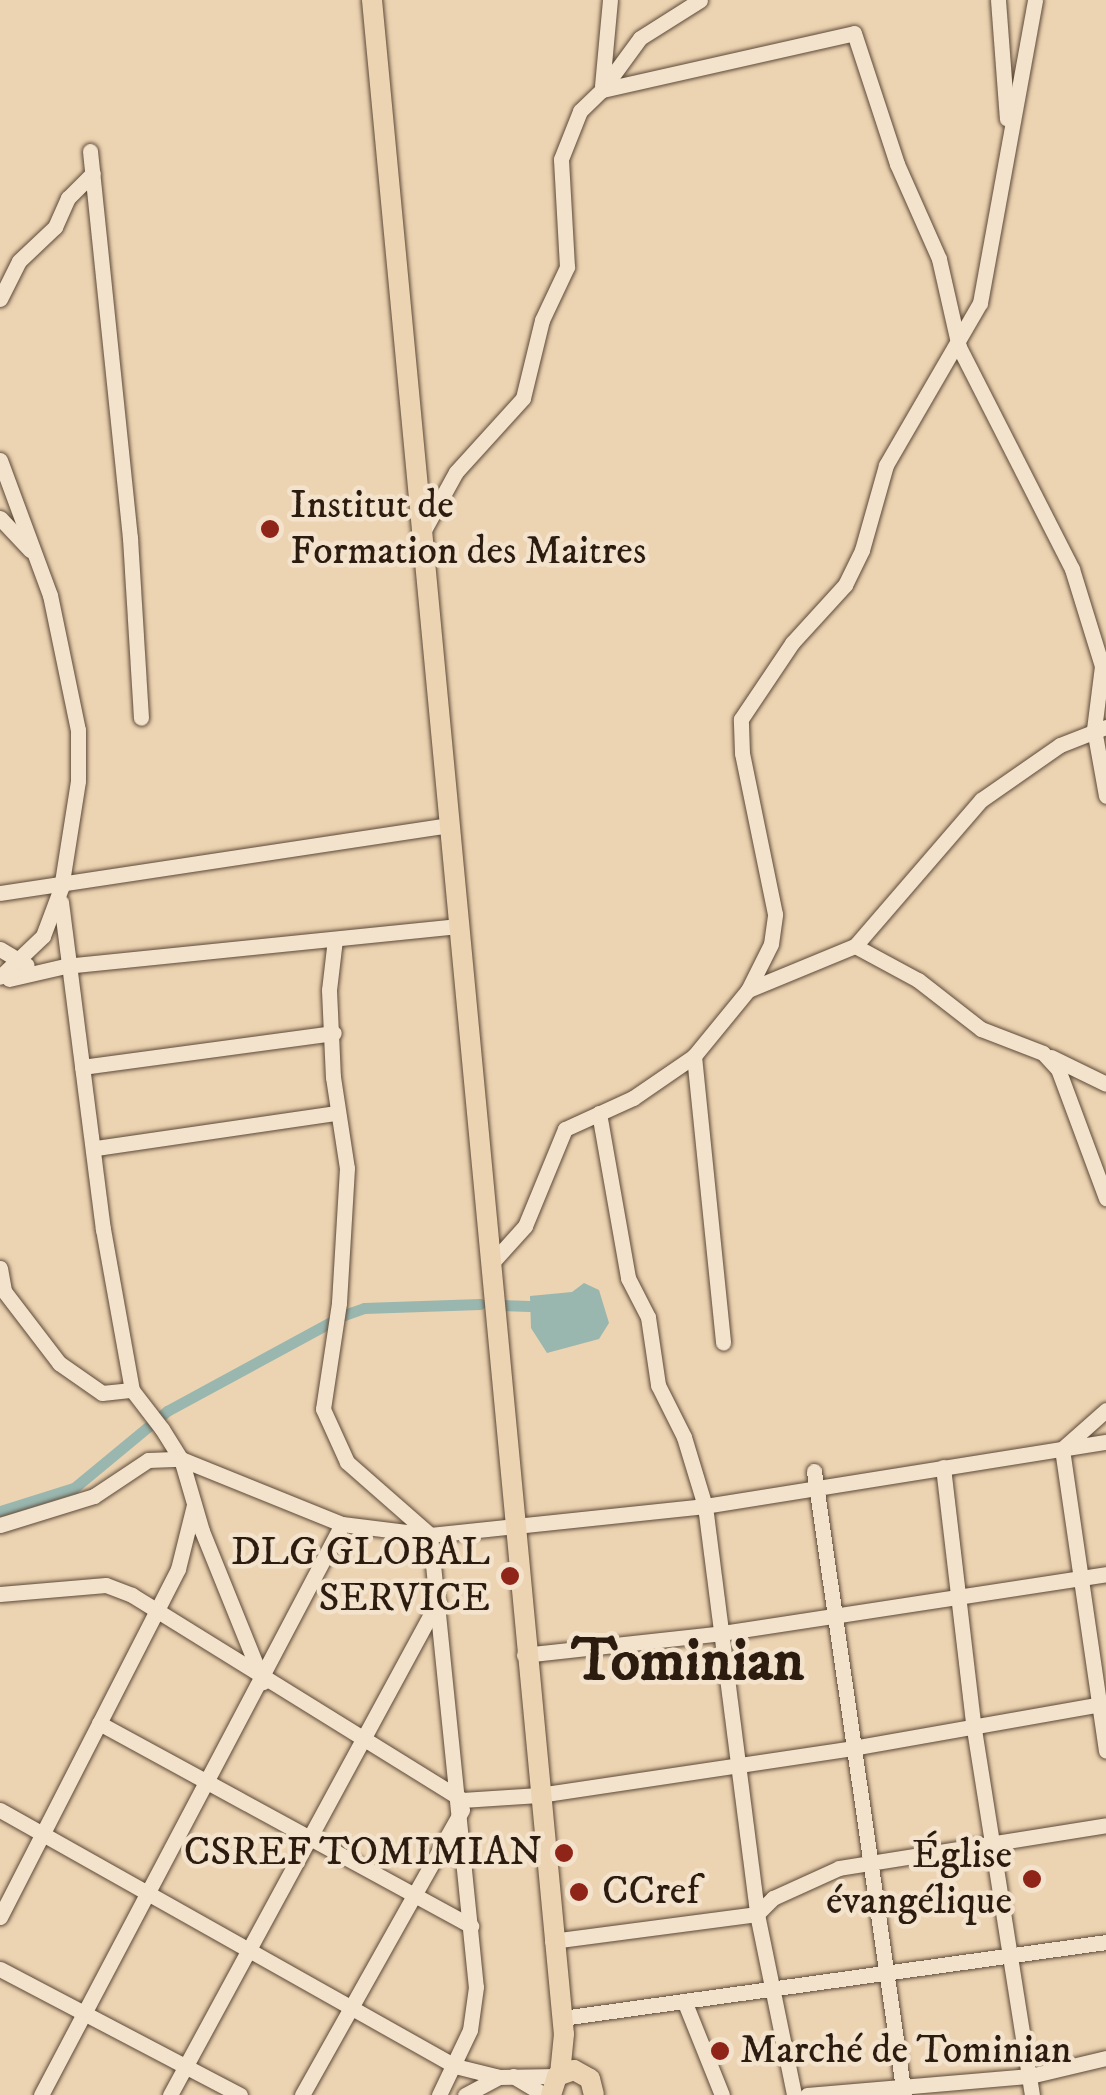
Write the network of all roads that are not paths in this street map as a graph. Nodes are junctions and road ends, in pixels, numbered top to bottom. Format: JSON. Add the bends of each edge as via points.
{"nodes":[{"id":1,"x":372,"y":0,"type":"edge"},
{"id":2,"x":610,"y":0,"type":"edge"},
{"id":3,"x":700,"y":0,"type":"edge"},
{"id":4,"x":998,"y":0,"type":"edge"},
{"id":5,"x":1034,"y":0,"type":"edge"},
{"id":6,"x":602,"y":90,"type":"junction"},
{"id":7,"x":90,"y":151,"type":"dead end"},
{"id":8,"x":1009,"y":153,"type":"junction"},
{"id":9,"x":93,"y":173,"type":"junction"},
{"id":10,"x":0,"y":299,"type":"edge"},
{"id":11,"x":958,"y":347,"type":"junction"},
{"id":12,"x":0,"y":460,"type":"edge"},
{"id":13,"x":0,"y":518,"type":"edge"},
{"id":14,"x":421,"y":536,"type":"junction"},
{"id":15,"x":36,"y":556,"type":"junction"},
{"id":16,"x":141,"y":718,"type":"dead end"},
{"id":17,"x":1100,"y":728,"type":"edge"},
{"id":18,"x":1106,"y":796,"type":"edge"},
{"id":19,"x":447,"y":825,"type":"junction"},
{"id":20,"x":61,"y":888,"type":"junction"},
{"id":21,"x":0,"y":894,"type":"edge"},
{"id":22,"x":456,"y":926,"type":"junction"},
{"id":23,"x":335,"y":939,"type":"junction"},
{"id":24,"x":855,"y":946,"type":"junction"},
{"id":25,"x":0,"y":949,"type":"edge"},
{"id":26,"x":21,"y":962,"type":"junction"},
{"id":27,"x":65,"y":966,"type":"junction"},
{"id":28,"x":40,"y":970,"type":"junction"},
{"id":29,"x":0,"y":979,"type":"edge"},
{"id":30,"x":748,"y":990,"type":"junction"},
{"id":31,"x":334,"y":1033,"type":"junction"},
{"id":32,"x":1043,"y":1054,"type":"junction"},
{"id":33,"x":694,"y":1056,"type":"junction"},
{"id":34,"x":82,"y":1067,"type":"junction"},
{"id":35,"x":1106,"y":1084,"type":"edge"},
{"id":36,"x":336,"y":1113,"type":"junction"},
{"id":37,"x":599,"y":1114,"type":"junction"},
{"id":38,"x":96,"y":1148,"type":"junction"},
{"id":39,"x":1106,"y":1198,"type":"edge"},
{"id":40,"x":489,"y":1266,"type":"junction"},
{"id":41,"x":0,"y":1268,"type":"edge"},
{"id":42,"x":723,"y":1343,"type":"dead end"},
{"id":43,"x":132,"y":1390,"type":"junction"},
{"id":44,"x":1106,"y":1410,"type":"edge"},
{"id":45,"x":1106,"y":1442,"type":"edge"},
{"id":46,"x":1062,"y":1449,"type":"junction"},
{"id":47,"x":181,"y":1459,"type":"junction"},
{"id":48,"x":942,"y":1467,"type":"junction"},
{"id":49,"x":815,"y":1479,"type":"junction"},
{"id":50,"x":194,"y":1504,"type":"junction"},
{"id":51,"x":705,"y":1506,"type":"junction"},
{"id":52,"x":342,"y":1524,"type":"junction"},
{"id":53,"x":0,"y":1525,"type":"edge"},
{"id":54,"x":512,"y":1527,"type":"junction"},
{"id":55,"x":430,"y":1536,"type":"junction"},
{"id":56,"x":1106,"y":1574,"type":"edge"},
{"id":57,"x":1079,"y":1577,"type":"junction"},
{"id":58,"x":0,"y":1594,"type":"edge"},
{"id":59,"x":958,"y":1596,"type":"junction"},
{"id":60,"x":438,"y":1602,"type":"junction"},
{"id":61,"x":156,"y":1612,"type":"junction"},
{"id":62,"x":832,"y":1614,"type":"junction"},
{"id":63,"x":722,"y":1634,"type":"junction"},
{"id":64,"x":524,"y":1655,"type":"junction"},
{"id":65,"x":263,"y":1682,"type":"junction"},
{"id":66,"x":1102,"y":1704,"type":"edge"},
{"id":67,"x":98,"y":1723,"type":"junction"},
{"id":68,"x":974,"y":1729,"type":"junction"},
{"id":69,"x":363,"y":1740,"type":"junction"},
{"id":70,"x":852,"y":1748,"type":"junction"},
{"id":71,"x":1106,"y":1751,"type":"edge"},
{"id":72,"x":741,"y":1764,"type":"junction"},
{"id":73,"x":208,"y":1781,"type":"junction"},
{"id":74,"x":539,"y":1795,"type":"junction"},
{"id":75,"x":462,"y":1805,"type":"junction"},
{"id":76,"x":0,"y":1810,"type":"edge"},
{"id":77,"x":1106,"y":1824,"type":"edge"},
{"id":78,"x":40,"y":1836,"type":"junction"},
{"id":79,"x":313,"y":1836,"type":"junction"},
{"id":80,"x":990,"y":1842,"type":"junction"},
{"id":81,"x":867,"y":1864,"type":"junction"},
{"id":82,"x":414,"y":1893,"type":"junction"},
{"id":83,"x":146,"y":1897,"type":"junction"},
{"id":84,"x":757,"y":1914,"type":"junction"},
{"id":85,"x":0,"y":1916,"type":"edge"},
{"id":86,"x":471,"y":1926,"type":"junction"},
{"id":87,"x":552,"y":1941,"type":"junction"},
{"id":88,"x":1106,"y":1942,"type":"edge"},
{"id":89,"x":252,"y":1950,"type":"junction"},
{"id":90,"x":1008,"y":1955,"type":"junction"},
{"id":91,"x":0,"y":1969,"type":"edge"},
{"id":92,"x":883,"y":1973,"type":"junction"},
{"id":93,"x":774,"y":1991,"type":"junction"},
{"id":94,"x":685,"y":2003,"type":"junction"},
{"id":95,"x":354,"y":2004,"type":"junction"},
{"id":96,"x":84,"y":2014,"type":"junction"},
{"id":97,"x":563,"y":2026,"type":"junction"},
{"id":98,"x":1106,"y":2058,"type":"edge"},
{"id":99,"x":456,"y":2066,"type":"junction"},
{"id":100,"x":186,"y":2067,"type":"junction"},
{"id":101,"x":1030,"y":2076,"type":"junction"},
{"id":102,"x":506,"y":2077,"type":"junction"},
{"id":103,"x":553,"y":2085,"type":"edge"},
{"id":104,"x":590,"y":2085,"type":"edge"},
{"id":105,"x":903,"y":2089,"type":"edge"},
{"id":106,"x":41,"y":2095,"type":"edge"},
{"id":107,"x":170,"y":2095,"type":"edge"},
{"id":108,"x":240,"y":2095,"type":"edge"},
{"id":109,"x":302,"y":2095,"type":"edge"},
{"id":110,"x":439,"y":2095,"type":"edge"},
{"id":111,"x":464,"y":2095,"type":"edge"},
{"id":112,"x":722,"y":2095,"type":"edge"},
{"id":113,"x":794,"y":2095,"type":"edge"},
{"id":114,"x":807,"y":2095,"type":"edge"},
{"id":115,"x":1032,"y":2095,"type":"edge"}],
"edges":[{"from":1,"to":14,"type":"main road"},
{"from":2,"to":6,"type":"street"},
{"from":3,"to":6,"type":"street","via":[[640,38]]},
{"from":4,"to":8,"type":"street"},
{"from":5,"to":8,"type":"street"},
{"from":6,"to":11,"type":"street","via":[[854,33],[897,164],[938,259]]},
{"from":6,"to":14,"type":"street","via":[[580,111],[562,159],[566,267],[542,320],[522,398],[456,472]]},
{"from":7,"to":9,"type":"street"},
{"from":8,"to":11,"type":"street","via":[[980,302]]},
{"from":9,"to":10,"type":"street","via":[[68,198],[55,227],[19,261]]},
{"from":9,"to":16,"type":"street"},
{"from":11,"to":17,"type":"street","via":[[1072,569],[1102,666]]},
{"from":11,"to":30,"type":"street","via":[[886,465],[845,585],[792,644],[741,719],[775,914],[772,944]]},
{"from":12,"to":15,"type":"street"},
{"from":13,"to":15,"type":"street"},
{"from":14,"to":19,"type":"main road"},
{"from":15,"to":20,"type":"street","via":[[78,730],[78,781]]},
{"from":17,"to":18,"type":"street"},
{"from":17,"to":24,"type":"street","via":[[1060,745],[981,800]]},
{"from":19,"to":20,"type":"street","via":[[142,869]]},
{"from":19,"to":22,"type":"main road"},
{"from":20,"to":21,"type":"street"},
{"from":20,"to":26,"type":"street","via":[[43,936]]},
{"from":20,"to":27,"type":"street"},
{"from":22,"to":23,"type":"street"},
{"from":22,"to":40,"type":"main road"},
{"from":23,"to":27,"type":"street"},
{"from":23,"to":31,"type":"street","via":[[329,990]]},
{"from":24,"to":30,"type":"street"},
{"from":24,"to":32,"type":"street","via":[[904,971],[980,1028]]},
{"from":25,"to":26,"type":"street"},
{"from":26,"to":28,"type":"street"},
{"from":26,"to":29,"type":"street"},
{"from":27,"to":28,"type":"street"},
{"from":27,"to":34,"type":"street"},
{"from":28,"to":29,"type":"street"},
{"from":30,"to":33,"type":"street"},
{"from":31,"to":34,"type":"street"},
{"from":31,"to":36,"type":"street"},
{"from":32,"to":35,"type":"street"},
{"from":32,"to":39,"type":"street","via":[[1058,1070]]},
{"from":33,"to":37,"type":"street"},
{"from":33,"to":42,"type":"street"},
{"from":34,"to":38,"type":"street"},
{"from":36,"to":38,"type":"street"},
{"from":36,"to":55,"type":"street","via":[[347,1168],[339,1303],[323,1409],[347,1462]]},
{"from":37,"to":40,"type":"street","via":[[565,1128],[525,1226]]},
{"from":37,"to":51,"type":"street","via":[[628,1278],[648,1317],[658,1384]]},
{"from":38,"to":43,"type":"street"},
{"from":40,"to":54,"type":"main road"},
{"from":41,"to":43,"type":"street","via":[[4,1291],[78,1382],[102,1392]]},
{"from":43,"to":47,"type":"street"},
{"from":44,"to":46,"type":"street"},
{"from":45,"to":46,"type":"street"},
{"from":46,"to":48,"type":"street"},
{"from":46,"to":57,"type":"street"},
{"from":47,"to":50,"type":"street"},
{"from":47,"to":52,"type":"street"},
{"from":47,"to":53,"type":"street","via":[[148,1460],[94,1496]]},
{"from":48,"to":49,"type":"street"},
{"from":48,"to":59,"type":"street"},
{"from":49,"to":51,"type":"street"},
{"from":49,"to":62,"type":"street"},
{"from":50,"to":61,"type":"street","via":[[178,1569]]},
{"from":50,"to":65,"type":"street"},
{"from":51,"to":54,"type":"street"},
{"from":51,"to":63,"type":"street"},
{"from":52,"to":55,"type":"street"},
{"from":52,"to":65,"type":"street"},
{"from":54,"to":55,"type":"street"},
{"from":54,"to":64,"type":"main road"},
{"from":55,"to":60,"type":"street"},
{"from":56,"to":57,"type":"street"},
{"from":57,"to":59,"type":"street"},
{"from":57,"to":66,"type":"street"},
{"from":58,"to":61,"type":"street","via":[[106,1585]]},
{"from":59,"to":62,"type":"street"},
{"from":59,"to":68,"type":"street"},
{"from":60,"to":69,"type":"street"},
{"from":60,"to":75,"type":"street"},
{"from":61,"to":65,"type":"street"},
{"from":61,"to":67,"type":"street"},
{"from":62,"to":63,"type":"street"},
{"from":62,"to":70,"type":"street"},
{"from":63,"to":64,"type":"street"},
{"from":63,"to":72,"type":"street"},
{"from":64,"to":74,"type":"main road"},
{"from":65,"to":69,"type":"street"},
{"from":65,"to":73,"type":"street"},
{"from":66,"to":68,"type":"street"},
{"from":66,"to":71,"type":"street"},
{"from":67,"to":73,"type":"street"},
{"from":67,"to":78,"type":"street"},
{"from":68,"to":70,"type":"street"},
{"from":68,"to":80,"type":"street"},
{"from":69,"to":75,"type":"street"},
{"from":69,"to":79,"type":"street"},
{"from":70,"to":72,"type":"street"},
{"from":70,"to":81,"type":"street"},
{"from":72,"to":74,"type":"street"},
{"from":72,"to":84,"type":"street"},
{"from":73,"to":79,"type":"street"},
{"from":73,"to":83,"type":"street"},
{"from":74,"to":75,"type":"street"},
{"from":74,"to":87,"type":"main road"},
{"from":75,"to":82,"type":"street"},
{"from":75,"to":86,"type":"street"},
{"from":76,"to":78,"type":"street"},
{"from":77,"to":80,"type":"street"},
{"from":78,"to":83,"type":"street"},
{"from":78,"to":85,"type":"street"},
{"from":79,"to":82,"type":"street"},
{"from":79,"to":89,"type":"street"},
{"from":80,"to":81,"type":"street"},
{"from":80,"to":90,"type":"street"},
{"from":81,"to":84,"type":"street","via":[[839,1868],[773,1898]]},
{"from":81,"to":92,"type":"street"},
{"from":82,"to":86,"type":"street"},
{"from":82,"to":95,"type":"street"},
{"from":83,"to":89,"type":"street"},
{"from":83,"to":96,"type":"street"},
{"from":84,"to":87,"type":"street"},
{"from":84,"to":93,"type":"street"},
{"from":86,"to":99,"type":"street","via":[[476,1986]]},
{"from":87,"to":97,"type":"main road"},
{"from":88,"to":90,"type":"street"},
{"from":89,"to":95,"type":"street"},
{"from":89,"to":100,"type":"street"},
{"from":90,"to":92,"type":"street"},
{"from":90,"to":101,"type":"street"},
{"from":91,"to":96,"type":"street"},
{"from":92,"to":93,"type":"street"},
{"from":92,"to":105,"type":"street"},
{"from":93,"to":94,"type":"street"},
{"from":93,"to":113,"type":"street"},
{"from":94,"to":97,"type":"street"},
{"from":94,"to":112,"type":"street"},
{"from":95,"to":99,"type":"street"},
{"from":95,"to":109,"type":"street"},
{"from":96,"to":100,"type":"street"},
{"from":96,"to":106,"type":"street"},
{"from":97,"to":103,"type":"main road"},
{"from":97,"to":104,"type":"main road"},
{"from":98,"to":101,"type":"street"},
{"from":99,"to":102,"type":"street"},
{"from":99,"to":110,"type":"street"},
{"from":100,"to":107,"type":"street"},
{"from":100,"to":108,"type":"street"},
{"from":101,"to":105,"type":"street"},
{"from":101,"to":115,"type":"street"},
{"from":102,"to":103,"type":"street"},
{"from":102,"to":111,"type":"street"},
{"from":103,"to":104,"type":"main road"},
{"from":105,"to":114,"type":"street"}]}
